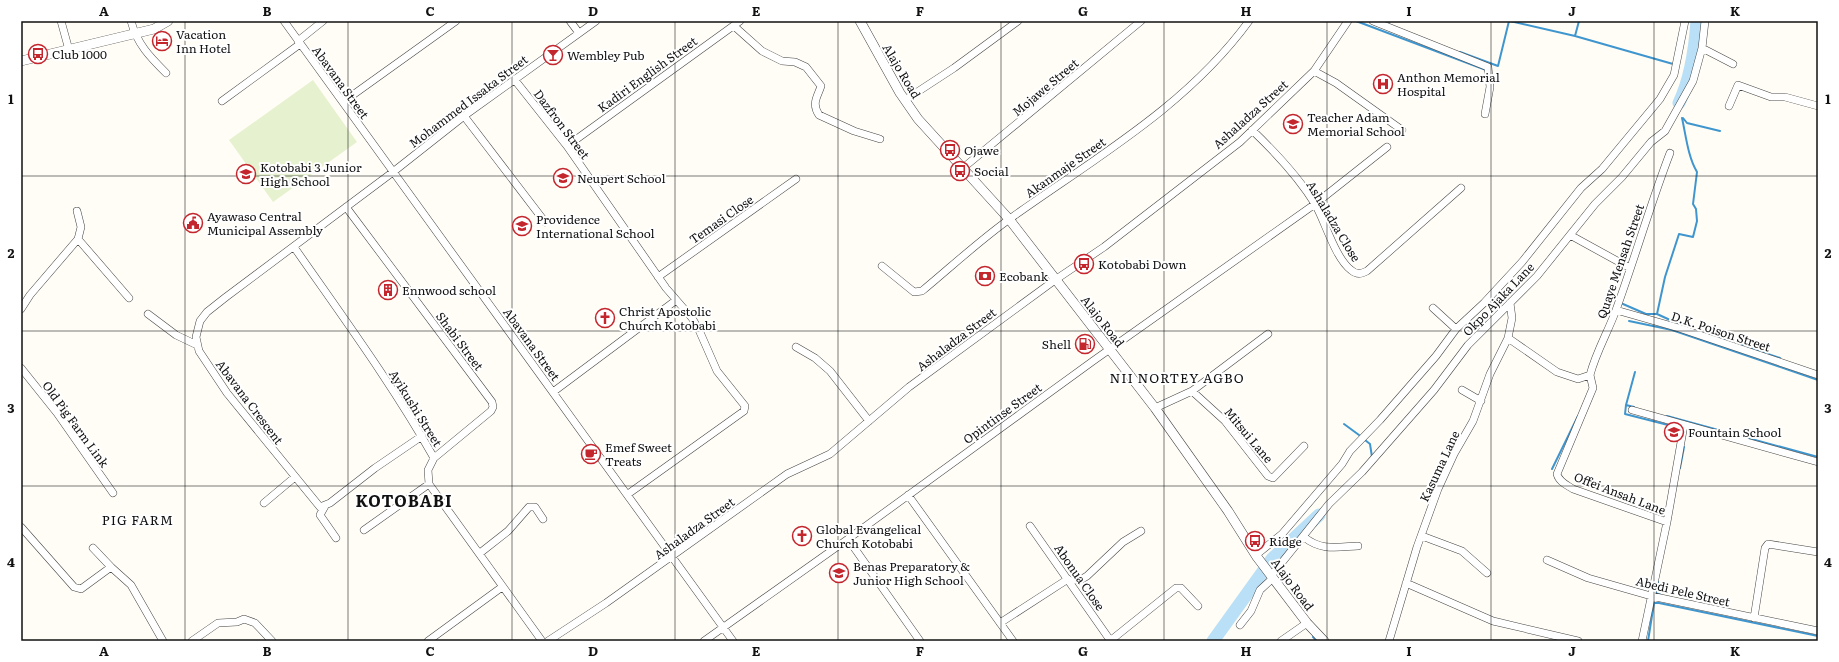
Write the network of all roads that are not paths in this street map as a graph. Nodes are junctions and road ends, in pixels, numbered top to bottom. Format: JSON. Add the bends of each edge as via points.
{"nodes":[{"id":1,"x":61,"y":21,"type":"edge"},
{"id":2,"x":131,"y":21,"type":"edge"},
{"id":3,"x":168,"y":21,"type":"edge"},
{"id":4,"x":284,"y":21,"type":"edge"},
{"id":5,"x":323,"y":21,"type":"edge"},
{"id":6,"x":456,"y":21,"type":"edge"},
{"id":7,"x":570,"y":21,"type":"edge"},
{"id":8,"x":596,"y":21,"type":"edge"},
{"id":9,"x":740,"y":21,"type":"edge"},
{"id":10,"x":860,"y":21,"type":"edge"},
{"id":11,"x":1018,"y":21,"type":"edge"},
{"id":12,"x":1141,"y":21,"type":"edge"},
{"id":13,"x":1248,"y":21,"type":"edge"},
{"id":14,"x":1348,"y":21,"type":"edge"},
{"id":15,"x":1373,"y":21,"type":"edge"},
{"id":16,"x":1685,"y":21,"type":"edge"},
{"id":17,"x":1706,"y":21,"type":"edge"},
{"id":18,"x":734,"y":26,"type":"junction"},
{"id":19,"x":579,"y":33,"type":"junction"},
{"id":20,"x":134,"y":34,"type":"junction"},
{"id":21,"x":299,"y":42,"type":"junction"},
{"id":22,"x":1702,"y":48,"type":"junction"},
{"id":23,"x":70,"y":50,"type":"junction"},
{"id":24,"x":21,"y":61,"type":"edge"},
{"id":25,"x":1733,"y":64,"type":"dead end"},
{"id":26,"x":1314,"y":71,"type":"junction"},
{"id":27,"x":166,"y":73,"type":"dead end"},
{"id":28,"x":514,"y":79,"type":"junction"},
{"id":29,"x":905,"y":100,"type":"junction"},
{"id":30,"x":222,"y":101,"type":"dead end"},
{"id":31,"x":343,"y":102,"type":"junction"},
{"id":32,"x":1729,"y":106,"type":"dead end"},
{"id":33,"x":1818,"y":106,"type":"edge"},
{"id":34,"x":1485,"y":114,"type":"dead end"},
{"id":35,"x":464,"y":116,"type":"junction"},
{"id":36,"x":1252,"y":130,"type":"junction"},
{"id":37,"x":1402,"y":130,"type":"dead end"},
{"id":38,"x":880,"y":138,"type":"dead end"},
{"id":39,"x":567,"y":146,"type":"junction"},
{"id":40,"x":1387,"y":147,"type":"dead end"},
{"id":41,"x":1670,"y":153,"type":"dead end"},
{"id":42,"x":963,"y":168,"type":"junction"},
{"id":43,"x":393,"y":172,"type":"junction"},
{"id":44,"x":796,"y":179,"type":"dead end"},
{"id":45,"x":1460,"y":188,"type":"dead end"},
{"id":46,"x":1315,"y":204,"type":"junction"},
{"id":47,"x":346,"y":207,"type":"junction"},
{"id":48,"x":77,"y":211,"type":"dead end"},
{"id":49,"x":1009,"y":219,"type":"junction"},
{"id":50,"x":546,"y":222,"type":"dead end"},
{"id":51,"x":1570,"y":235,"type":"junction"},
{"id":52,"x":78,"y":239,"type":"junction"},
{"id":53,"x":294,"y":247,"type":"junction"},
{"id":54,"x":882,"y":266,"type":"dead end"},
{"id":55,"x":1630,"y":268,"type":"junction"},
{"id":56,"x":658,"y":277,"type":"junction"},
{"id":57,"x":1055,"y":280,"type":"junction"},
{"id":58,"x":129,"y":298,"type":"dead end"},
{"id":59,"x":675,"y":301,"type":"junction"},
{"id":60,"x":1510,"y":303,"type":"junction"},
{"id":61,"x":1433,"y":308,"type":"dead end"},
{"id":62,"x":21,"y":309,"type":"edge"},
{"id":63,"x":1616,"y":310,"type":"junction"},
{"id":64,"x":148,"y":314,"type":"dead end"},
{"id":65,"x":1456,"y":329,"type":"junction"},
{"id":66,"x":1268,"y":334,"type":"dead end"},
{"id":67,"x":1508,"y":338,"type":"junction"},
{"id":68,"x":197,"y":345,"type":"junction"},
{"id":69,"x":796,"y":347,"type":"dead end"},
{"id":70,"x":1110,"y":350,"type":"junction"},
{"id":71,"x":21,"y":368,"type":"edge"},
{"id":72,"x":1590,"y":375,"type":"junction"},
{"id":73,"x":1818,"y":375,"type":"edge"},
{"id":74,"x":1462,"y":390,"type":"dead end"},
{"id":75,"x":1192,"y":391,"type":"junction"},
{"id":76,"x":553,"y":392,"type":"junction"},
{"id":77,"x":1481,"y":401,"type":"junction"},
{"id":78,"x":1155,"y":408,"type":"junction"},
{"id":79,"x":1632,"y":410,"type":"dead end"},
{"id":80,"x":870,"y":421,"type":"junction"},
{"id":81,"x":1684,"y":425,"type":"junction"},
{"id":82,"x":422,"y":436,"type":"junction"},
{"id":83,"x":1304,"y":446,"type":"dead end"},
{"id":84,"x":434,"y":458,"type":"junction"},
{"id":85,"x":1818,"y":462,"type":"edge"},
{"id":86,"x":295,"y":477,"type":"junction"},
{"id":87,"x":429,"y":484,"type":"junction"},
{"id":88,"x":112,"y":493,"type":"dead end"},
{"id":89,"x":628,"y":494,"type":"junction"},
{"id":90,"x":908,"y":495,"type":"junction"},
{"id":91,"x":264,"y":503,"type":"dead end"},
{"id":92,"x":325,"y":506,"type":"junction"},
{"id":93,"x":543,"y":519,"type":"dead end"},
{"id":94,"x":1667,"y":522,"type":"junction"},
{"id":95,"x":1030,"y":526,"type":"dead end"},
{"id":96,"x":21,"y":527,"type":"edge"},
{"id":97,"x":364,"y":530,"type":"dead end"},
{"id":98,"x":1141,"y":531,"type":"dead end"},
{"id":99,"x":1422,"y":536,"type":"junction"},
{"id":100,"x":1304,"y":537,"type":"junction"},
{"id":101,"x":336,"y":538,"type":"dead end"},
{"id":102,"x":848,"y":539,"type":"junction"},
{"id":103,"x":1358,"y":546,"type":"dead end"},
{"id":104,"x":93,"y":548,"type":"dead end"},
{"id":105,"x":1818,"y":552,"type":"edge"},
{"id":106,"x":480,"y":553,"type":"junction"},
{"id":107,"x":1256,"y":556,"type":"junction"},
{"id":108,"x":672,"y":557,"type":"junction"},
{"id":109,"x":1547,"y":560,"type":"dead end"},
{"id":110,"x":111,"y":567,"type":"junction"},
{"id":111,"x":1487,"y":573,"type":"dead end"},
{"id":112,"x":1272,"y":576,"type":"junction"},
{"id":113,"x":1069,"y":580,"type":"junction"},
{"id":114,"x":1406,"y":583,"type":"junction"},
{"id":115,"x":502,"y":587,"type":"junction"},
{"id":116,"x":1651,"y":596,"type":"junction"},
{"id":117,"x":1198,"y":606,"type":"dead end"},
{"id":118,"x":1754,"y":618,"type":"junction"},
{"id":119,"x":1000,"y":622,"type":"junction"},
{"id":120,"x":1307,"y":623,"type":"junction"},
{"id":121,"x":1240,"y":625,"type":"dead end"},
{"id":122,"x":722,"y":627,"type":"junction"},
{"id":123,"x":1818,"y":631,"type":"edge"},
{"id":124,"x":163,"y":641,"type":"edge"},
{"id":125,"x":192,"y":641,"type":"edge"},
{"id":126,"x":272,"y":641,"type":"edge"},
{"id":127,"x":428,"y":641,"type":"edge"},
{"id":128,"x":542,"y":641,"type":"edge"},
{"id":129,"x":548,"y":641,"type":"edge"},
{"id":130,"x":704,"y":641,"type":"edge"},
{"id":131,"x":733,"y":641,"type":"edge"},
{"id":132,"x":920,"y":641,"type":"edge"},
{"id":133,"x":1013,"y":641,"type":"edge"},
{"id":134,"x":1110,"y":641,"type":"edge"},
{"id":135,"x":1281,"y":641,"type":"edge"},
{"id":136,"x":1324,"y":641,"type":"edge"},
{"id":137,"x":1389,"y":641,"type":"edge"},
{"id":138,"x":1578,"y":641,"type":"edge"},
{"id":139,"x":1642,"y":641,"type":"edge"}],
"edges":[{"from":1,"to":23,"type":"street"},
{"from":2,"to":20,"type":"street"},
{"from":3,"to":20,"type":"street","via":[[154,29]]},
{"from":4,"to":21,"type":"street","name":"Abavana Street"},
{"from":5,"to":21,"type":"street"},
{"from":6,"to":31,"type":"street"},
{"from":7,"to":19,"type":"street"},
{"from":8,"to":19,"type":"street","name":"Mohammed Issaka Street"},
{"from":9,"to":18,"type":"street","name":"Kadiri English Street"},
{"from":10,"to":29,"type":"street","name":"Alajo Road"},
{"from":11,"to":29,"type":"street"},
{"from":12,"to":42,"type":"street","name":"Mojawe Street"},
{"from":13,"to":49,"type":"street","name":"Akanmaje Street","via":[[1201,76],[1150,121]]},
{"from":14,"to":26,"type":"street","name":"Ashaladza Street"},
{"from":15,"to":34,"type":"street","via":[[1488,67],[1490,87]]},
{"from":16,"to":65,"type":"street","via":[[1674,75],[1660,99],[1602,169],[1581,188],[1522,262]]},
{"from":17,"to":22,"type":"street","name":"Okpo Ajaka Lane"},
{"from":18,"to":38,"type":"street","via":[[757,48],[782,61],[806,66],[820,82],[821,88],[816,95],[819,115],[854,131]]},
{"from":18,"to":39,"type":"street","name":"Kadiri English Street"},
{"from":19,"to":28,"type":"street","name":"Mohammed Issaka Street"},
{"from":20,"to":23,"type":"street"},
{"from":20,"to":27,"type":"street","via":[[143,49]]},
{"from":21,"to":30,"type":"street"},
{"from":21,"to":31,"type":"street","name":"Abavana Street"},
{"from":22,"to":25,"type":"street"},
{"from":22,"to":51,"type":"street","name":"Okpo Ajaka Lane","via":[[1693,81],[1665,131],[1651,142]]},
{"from":23,"to":24,"type":"street"},
{"from":26,"to":36,"type":"street","name":"Ashaladza Street"},
{"from":26,"to":37,"type":"street"},
{"from":28,"to":35,"type":"street","name":"Mohammed Issaka Street"},
{"from":28,"to":39,"type":"street","name":"Dazfron Street"},
{"from":29,"to":42,"type":"street","name":"Alajo Road","via":[[932,137]]},
{"from":31,"to":43,"type":"street","name":"Abavana Street"},
{"from":32,"to":33,"type":"street","via":[[1738,86],[1771,97],[1785,97]]},
{"from":35,"to":43,"type":"street","name":"Mohammed Issaka Street"},
{"from":35,"to":50,"type":"street"},
{"from":36,"to":46,"type":"street","name":"Ashaladza Close","via":[[1281,158]]},
{"from":36,"to":57,"type":"street","name":"Ashaladza Street","via":[[1110,242]]},
{"from":39,"to":56,"type":"street","name":"Dazfron Street"},
{"from":40,"to":46,"type":"street","name":"Opintinse Street"},
{"from":41,"to":55,"type":"street","name":"Quaye Mensah Street"},
{"from":42,"to":49,"type":"street","name":"Alajo Road"},
{"from":43,"to":47,"type":"street"},
{"from":43,"to":76,"type":"street","name":"Abavana Street"},
{"from":44,"to":56,"type":"street","name":"Temasi Close"},
{"from":45,"to":46,"type":"street","name":"Ashaladza Close","via":[[1362,274],[1357,274],[1346,265]]},
{"from":46,"to":70,"type":"street","name":"Opintinse Street"},
{"from":47,"to":53,"type":"street"},
{"from":47,"to":84,"type":"street","name":"Shabi Street","via":[[492,402],[491,411]]},
{"from":48,"to":52,"type":"street","via":[[81,227]]},
{"from":49,"to":54,"type":"street","name":"Akanmaje Street","via":[[922,291],[914,292]]},
{"from":49,"to":57,"type":"street","name":"Alajo Road"},
{"from":51,"to":55,"type":"street"},
{"from":51,"to":60,"type":"street","name":"Okpo Ajaka Lane","via":[[1538,276]]},
{"from":52,"to":58,"type":"street"},
{"from":52,"to":62,"type":"street"},
{"from":53,"to":68,"type":"street","via":[[207,312],[197,329]]},
{"from":53,"to":82,"type":"street","name":"Ayikushi Street","via":[[389,383]]},
{"from":55,"to":63,"type":"street","name":"Quaye Mensah Street"},
{"from":56,"to":59,"type":"street","name":"Dazfron Street"},
{"from":57,"to":70,"type":"street","name":"Alajo Road"},
{"from":57,"to":80,"type":"street","name":"Ashaladza Street","via":[[909,387]]},
{"from":59,"to":76,"type":"street"},
{"from":59,"to":89,"type":"street","name":"Dazfron Street","via":[[692,318],[717,371],[744,403],[745,408]]},
{"from":60,"to":67,"type":"street","name":"Kasuma Lane","via":[[1512,318]]},
{"from":60,"to":100,"type":"street","name":"Okpo Ajaka Lane","via":[[1468,345],[1434,390],[1362,472],[1329,504]]},
{"from":61,"to":65,"type":"street"},
{"from":63,"to":72,"type":"street","name":"Quaye Mensah Street"},
{"from":63,"to":73,"type":"street","name":"D.K. Poison Street","via":[[1679,328]]},
{"from":64,"to":68,"type":"street"},
{"from":65,"to":107,"type":"street","via":[[1436,356],[1350,451],[1342,464],[1282,534]]},
{"from":66,"to":75,"type":"street"},
{"from":67,"to":72,"type":"street","via":[[1557,372],[1578,378]]},
{"from":67,"to":77,"type":"street","name":"Kasuma Lane","via":[[1490,374]]},
{"from":68,"to":86,"type":"street","name":"Abavana Crescent","via":[[227,393]]},
{"from":69,"to":80,"type":"street","via":[[830,371]]},
{"from":70,"to":78,"type":"street","name":"Alajo Road"},
{"from":70,"to":90,"type":"street","name":"Opintinse Street"},
{"from":71,"to":88,"type":"street","name":"Old Pig Farm Link","via":[[57,413]]},
{"from":72,"to":94,"type":"street","name":"Offei Ansah Lane","via":[[1593,388],[1557,474],[1558,477],[1574,489]]},
{"from":74,"to":77,"type":"street"},
{"from":75,"to":78,"type":"street"},
{"from":75,"to":83,"type":"street","name":"Mitsui Lane","via":[[1225,421],[1268,476],[1273,478]]},
{"from":76,"to":89,"type":"street","name":"Abavana Street"},
{"from":77,"to":99,"type":"street","name":"Kasuma Lane","via":[[1474,421],[1457,448],[1438,489]]},
{"from":78,"to":107,"type":"street","name":"Alajo Road","via":[[1228,511]]},
{"from":79,"to":81,"type":"street"},
{"from":80,"to":108,"type":"street","name":"Ashaladza Street","via":[[830,454],[787,474]]},
{"from":81,"to":85,"type":"street"},
{"from":81,"to":94,"type":"street"},
{"from":82,"to":84,"type":"street","name":"Ayikushi Street"},
{"from":82,"to":92,"type":"street"},
{"from":84,"to":87,"type":"street","name":"Ayikushi Street","via":[[428,470]]},
{"from":86,"to":91,"type":"street"},
{"from":86,"to":92,"type":"street","name":"Abavana Crescent","via":[[320,506]]},
{"from":87,"to":97,"type":"street"},
{"from":87,"to":106,"type":"street"},
{"from":89,"to":108,"type":"street","name":"Abavana Street"},
{"from":90,"to":102,"type":"street","name":"Opintinse Street"},
{"from":90,"to":119,"type":"street"},
{"from":92,"to":101,"type":"street","via":[[320,514]]},
{"from":93,"to":106,"type":"street","via":[[535,507],[529,506],[508,531]]},
{"from":94,"to":116,"type":"street"},
{"from":95,"to":113,"type":"street","name":"Abonua Close"},
{"from":96,"to":110,"type":"street","via":[[74,587],[81,589]]},
{"from":98,"to":113,"type":"street","via":[[1123,542],[1087,576]]},
{"from":99,"to":111,"type":"street","via":[[1462,551]]},
{"from":99,"to":114,"type":"street","name":"Kasuma Lane"},
{"from":100,"to":103,"type":"street","via":[[1314,545],[1323,547]]},
{"from":100,"to":112,"type":"street","name":"Okpo Ajaka Lane"},
{"from":102,"to":122,"type":"street","name":"Opintinse Street"},
{"from":102,"to":132,"type":"street"},
{"from":104,"to":110,"type":"street"},
{"from":105,"to":118,"type":"street","via":[[1768,544],[1765,548]]},
{"from":106,"to":115,"type":"street"},
{"from":107,"to":112,"type":"street","name":"Alajo Road"},
{"from":108,"to":122,"type":"street","name":"Abavana Street"},
{"from":108,"to":129,"type":"street","name":"Ashaladza Street"},
{"from":109,"to":116,"type":"street","name":"Abedi Pele Street","via":[[1588,578]]},
{"from":110,"to":124,"type":"street","via":[[131,586]]},
{"from":112,"to":120,"type":"street","name":"Alajo Road"},
{"from":112,"to":121,"type":"street","name":"Okpo Ajaka Lane","via":[[1258,593],[1251,611]]},
{"from":113,"to":119,"type":"street"},
{"from":113,"to":134,"type":"street","name":"Abonua Close"},
{"from":114,"to":137,"type":"street","name":"Kasuma Lane"},
{"from":114,"to":138,"type":"street","via":[[1493,621]]},
{"from":115,"to":127,"type":"street"},
{"from":115,"to":128,"type":"street"},
{"from":116,"to":118,"type":"street","name":"Abedi Pele Street"},
{"from":116,"to":139,"type":"street"},
{"from":117,"to":134,"type":"street","via":[[1181,588],[1176,588]]},
{"from":118,"to":123,"type":"street","name":"Abedi Pele Street"},
{"from":119,"to":133,"type":"street"},
{"from":120,"to":135,"type":"street"},
{"from":120,"to":136,"type":"street","name":"Alajo Road"},
{"from":122,"to":130,"type":"street","name":"Opintinse Street"},
{"from":122,"to":131,"type":"street","name":"Abavana Street"},
{"from":125,"to":126,"type":"street","via":[[218,623],[244,619],[255,623]]}]}
